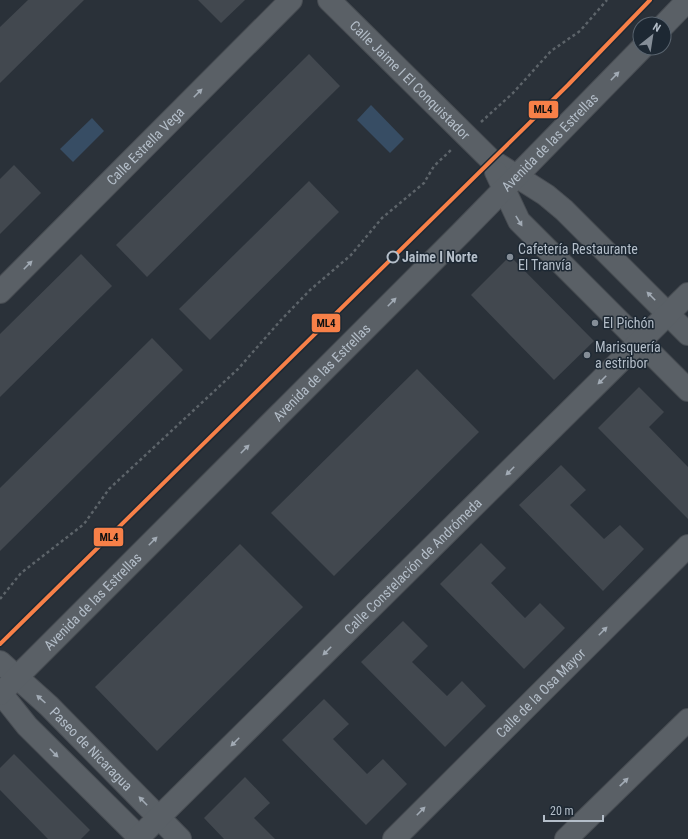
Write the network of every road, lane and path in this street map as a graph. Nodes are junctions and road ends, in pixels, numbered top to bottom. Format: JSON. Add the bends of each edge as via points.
{"nodes":[{"id":1,"x":291,"y":0,"type":"edge"},
{"id":2,"x":329,"y":0,"type":"edge"},
{"id":3,"x":607,"y":0,"type":"edge"},
{"id":4,"x":688,"y":0,"type":"edge"},
{"id":5,"x":672,"y":17,"type":"edge"},
{"id":6,"x":634,"y":56,"type":"edge"},
{"id":7,"x":466,"y":136,"type":"junction"},
{"id":8,"x":511,"y":183,"type":"junction"},
{"id":9,"x":0,"y":292,"type":"edge"},
{"id":10,"x":688,"y":294,"type":"edge"},
{"id":11,"x":668,"y":314,"type":"junction"},
{"id":12,"x":688,"y":334,"type":"edge"},
{"id":13,"x":640,"y":343,"type":"junction"},
{"id":14,"x":688,"y":390,"type":"edge"},
{"id":15,"x":688,"y":546,"type":"edge"},
{"id":16,"x":0,"y":599,"type":"edge"},
{"id":17,"x":0,"y":662,"type":"edge"},
{"id":18,"x":17,"y":677,"type":"junction"},
{"id":19,"x":0,"y":693,"type":"edge"},
{"id":20,"x":688,"y":720,"type":"edge"},
{"id":21,"x":158,"y":817,"type":"junction"},
{"id":22,"x":139,"y":838,"type":"edge"},
{"id":23,"x":180,"y":839,"type":"edge"},
{"id":24,"x":394,"y":839,"type":"edge"},
{"id":25,"x":566,"y":839,"type":"edge"}],
"edges":[{"from":9,"to":1,"type":"street","name":"Calle Estrella Vega","one_way":true},
{"from":2,"to":7,"type":"street","name":"Calle Jaime I El Conquistador"},
{"from":3,"to":7,"type":"path","via":[[580,31],[550,51],[513,93]]},
{"from":4,"to":5,"type":"street"},
{"from":8,"to":6,"type":"street","name":"Avenida de las Estrellas","one_way":true},
{"from":7,"to":8,"type":"street","name":"Calle Jaime I El Conquistador"},
{"from":7,"to":16,"type":"path","via":[[434,166],[424,182],[382,218],[351,256],[310,290],[238,369],[109,489],[84,524],[21,573]]},
{"from":11,"to":8,"type":"street","one_way":true,"via":[[564,210],[546,195]]},
{"from":8,"to":13,"type":"street","name":"Calle Jaime I El Conquistador","one_way":true,"via":[[519,221],[523,227]]},
{"from":18,"to":8,"type":"street","name":"Avenida de las Estrellas","one_way":true},
{"from":10,"to":11,"type":"street","name":"Calle Constelación de Andrómeda"},
{"from":11,"to":12,"type":"street"},
{"from":11,"to":13,"type":"street","name":"Calle Constelación de Andrómeda"},
{"from":13,"to":14,"type":"street","name":"Calle Jaime I El Conquistador"},
{"from":13,"to":21,"type":"street","name":"Calle Constelación de Andrómeda","one_way":true},
{"from":24,"to":15,"type":"street","name":"Calle de la Osa Mayor","one_way":true},
{"from":17,"to":18,"type":"street","name":"Paseo de Nicaragua"},
{"from":18,"to":19,"type":"street","name":"Avenida de las Estrellas"},
{"from":21,"to":18,"type":"street","name":"Paseo de Nicaragua","one_way":true},
{"from":19,"to":22,"type":"street","one_way":true,"via":[[27,726]]},
{"from":25,"to":20,"type":"street","one_way":true},
{"from":21,"to":22,"type":"street","name":"Calle Constelación de Andrómeda"},
{"from":21,"to":23,"type":"street","name":"Paseo de Nicaragua"}]}
